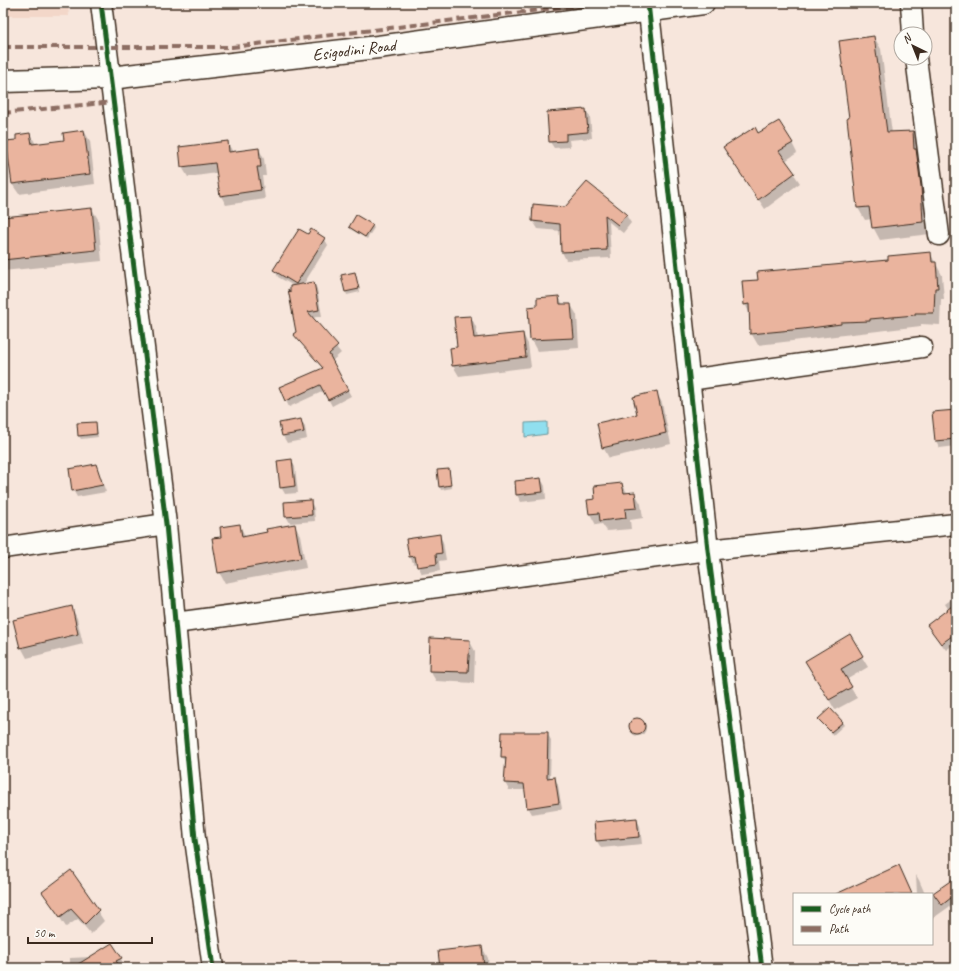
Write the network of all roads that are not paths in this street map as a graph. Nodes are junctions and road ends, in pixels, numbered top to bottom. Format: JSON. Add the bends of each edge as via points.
{"nodes":[{"id":1,"x":101,"y":3,"type":"edge"},
{"id":2,"x":703,"y":3,"type":"edge"},
{"id":3,"x":911,"y":3,"type":"edge"},
{"id":4,"x":648,"y":6,"type":"edge"},
{"id":5,"x":912,"y":26,"type":"edge"},
{"id":6,"x":917,"y":66,"type":"edge"},
{"id":7,"x":110,"y":78,"type":"junction"},
{"id":8,"x":3,"y":81,"type":"edge"},
{"id":9,"x":939,"y":235,"type":"dead end"},
{"id":10,"x":922,"y":347,"type":"dead end"},
{"id":11,"x":690,"y":380,"type":"junction"},
{"id":12,"x":166,"y":524,"type":"junction"},
{"id":13,"x":956,"y":524,"type":"edge"},
{"id":14,"x":3,"y":548,"type":"edge"},
{"id":15,"x":708,"y":550,"type":"junction"},
{"id":16,"x":175,"y":623,"type":"junction"},
{"id":17,"x":213,"y":968,"type":"edge"},
{"id":18,"x":762,"y":968,"type":"edge"}],
"edges":[{"from":1,"to":7,"type":"street"},
{"from":2,"to":4,"type":"main road","name":"Esigodini Road"},
{"from":3,"to":5,"type":"street"},
{"from":4,"to":7,"type":"main road","name":"Esigodini Road","via":[[378,47]]},
{"from":4,"to":11,"type":"street"},
{"from":6,"to":9,"type":"street"},
{"from":7,"to":8,"type":"main road","name":"Esigodini Road"},
{"from":7,"to":12,"type":"street"},
{"from":10,"to":11,"type":"street"},
{"from":11,"to":15,"type":"street"},
{"from":12,"to":14,"type":"street"},
{"from":12,"to":16,"type":"street"},
{"from":13,"to":15,"type":"street"},
{"from":15,"to":16,"type":"street"},
{"from":15,"to":18,"type":"street"},
{"from":16,"to":17,"type":"street","via":[[195,839]]}]}
